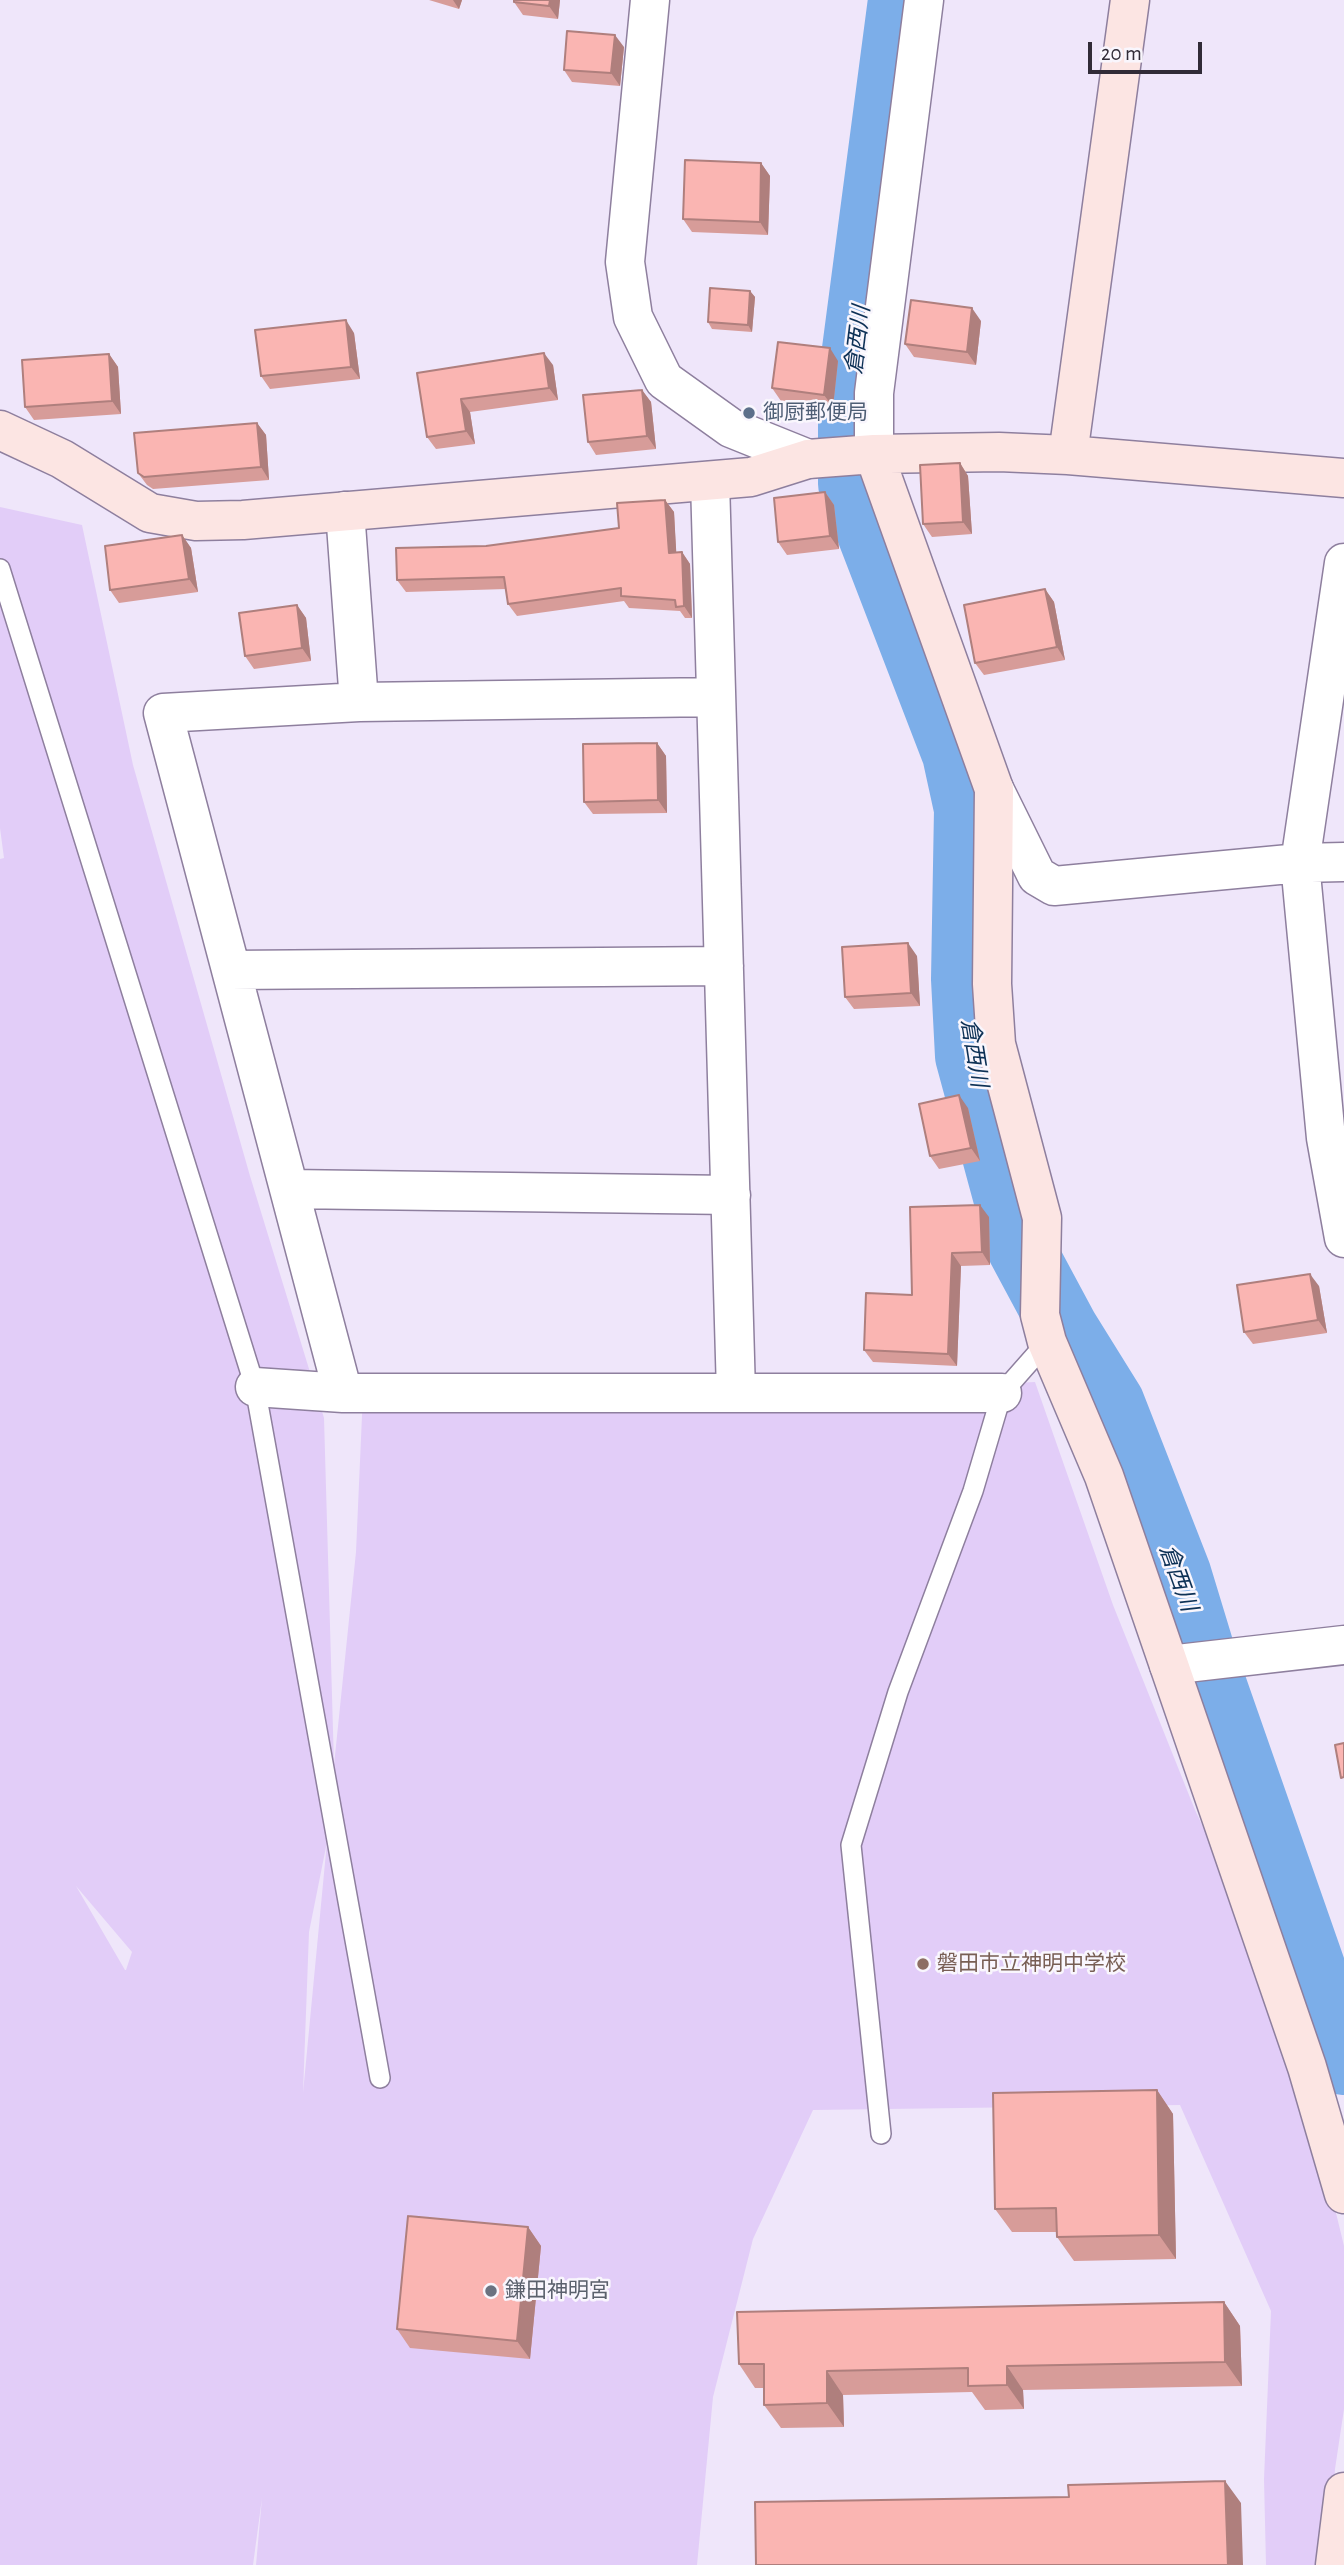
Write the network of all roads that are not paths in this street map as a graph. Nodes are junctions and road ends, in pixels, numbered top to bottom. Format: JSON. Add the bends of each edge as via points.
{"nodes":[{"id":1,"x":650,"y":0,"type":"edge"},
{"id":2,"x":924,"y":0,"type":"edge"},
{"id":3,"x":1130,"y":0,"type":"edge"},
{"id":4,"x":0,"y":430,"type":"edge"},
{"id":5,"x":874,"y":454,"type":"junction"},
{"id":6,"x":1068,"y":455,"type":"junction"},
{"id":7,"x":808,"y":459,"type":"junction"},
{"id":8,"x":1344,"y":478,"type":"edge"},
{"id":9,"x":710,"y":481,"type":"junction"},
{"id":10,"x":345,"y":512,"type":"junction"},
{"id":11,"x":1344,"y":563,"type":"edge"},
{"id":12,"x":0,"y":569,"type":"edge"},
{"id":13,"x":716,"y":697,"type":"junction"},
{"id":14,"x":359,"y":702,"type":"junction"},
{"id":15,"x":994,"y":789,"type":"junction"},
{"id":16,"x":1344,"y":862,"type":"edge"},
{"id":17,"x":1300,"y":863,"type":"junction"},
{"id":18,"x":724,"y":967,"type":"junction"},
{"id":19,"x":231,"y":970,"type":"junction"},
{"id":20,"x":1335,"y":1138,"type":"edge"},
{"id":21,"x":289,"y":1189,"type":"junction"},
{"id":22,"x":731,"y":1195,"type":"junction"},
{"id":23,"x":1344,"y":1238,"type":"edge"},
{"id":24,"x":1047,"y":1342,"type":"junction"},
{"id":25,"x":255,"y":1387,"type":"junction"},
{"id":26,"x":343,"y":1393,"type":"junction"},
{"id":27,"x":736,"y":1393,"type":"junction"},
{"id":28,"x":1002,"y":1393,"type":"junction"},
{"id":29,"x":1344,"y":1645,"type":"edge"},
{"id":30,"x":1169,"y":1665,"type":"junction"},
{"id":31,"x":380,"y":2078,"type":"dead end"},
{"id":32,"x":881,"y":2134,"type":"dead end"},
{"id":33,"x":1342,"y":2177,"type":"edge"},
{"id":34,"x":1344,"y":2492,"type":"edge"},
{"id":35,"x":1335,"y":2565,"type":"edge"}],
"edges":[{"from":1,"to":7,"type":"street","via":[[625,262],[633,317],[664,380],[731,428]]},
{"from":2,"to":5,"type":"street","via":[[874,393]]},
{"from":3,"to":6,"type":"street"},
{"from":4,"to":10,"type":"street","via":[[62,459],[150,513],[196,521]]},
{"from":5,"to":6,"type":"street"},
{"from":5,"to":7,"type":"street"},
{"from":5,"to":15,"type":"street"},
{"from":6,"to":8,"type":"street"},
{"from":7,"to":9,"type":"street","via":[[751,477]]},
{"from":9,"to":10,"type":"street"},
{"from":9,"to":13,"type":"street"},
{"from":10,"to":14,"type":"street"},
{"from":11,"to":17,"type":"street"},
{"from":12,"to":25,"type":"lane"},
{"from":13,"to":14,"type":"street"},
{"from":13,"to":18,"type":"street"},
{"from":14,"to":19,"type":"street","via":[[163,713]]},
{"from":15,"to":17,"type":"street","via":[[1037,876],[1055,886]]},
{"from":15,"to":24,"type":"street","via":[[992,984],[996,1044],[1042,1218],[1040,1315]]},
{"from":16,"to":17,"type":"street"},
{"from":17,"to":20,"type":"street"},
{"from":18,"to":19,"type":"street"},
{"from":18,"to":22,"type":"street"},
{"from":19,"to":21,"type":"street"},
{"from":20,"to":23,"type":"street"},
{"from":21,"to":22,"type":"street"},
{"from":21,"to":26,"type":"street"},
{"from":22,"to":27,"type":"street"},
{"from":24,"to":28,"type":"lane"},
{"from":24,"to":30,"type":"street","via":[[1104,1476]]},
{"from":25,"to":26,"type":"street"},
{"from":25,"to":31,"type":"lane"},
{"from":26,"to":27,"type":"street"},
{"from":27,"to":28,"type":"street"},
{"from":28,"to":32,"type":"lane","via":[[973,1491],[898,1692],[851,1844]]},
{"from":29,"to":30,"type":"street"},
{"from":30,"to":33,"type":"street"},
{"from":34,"to":35,"type":"street"}]}
